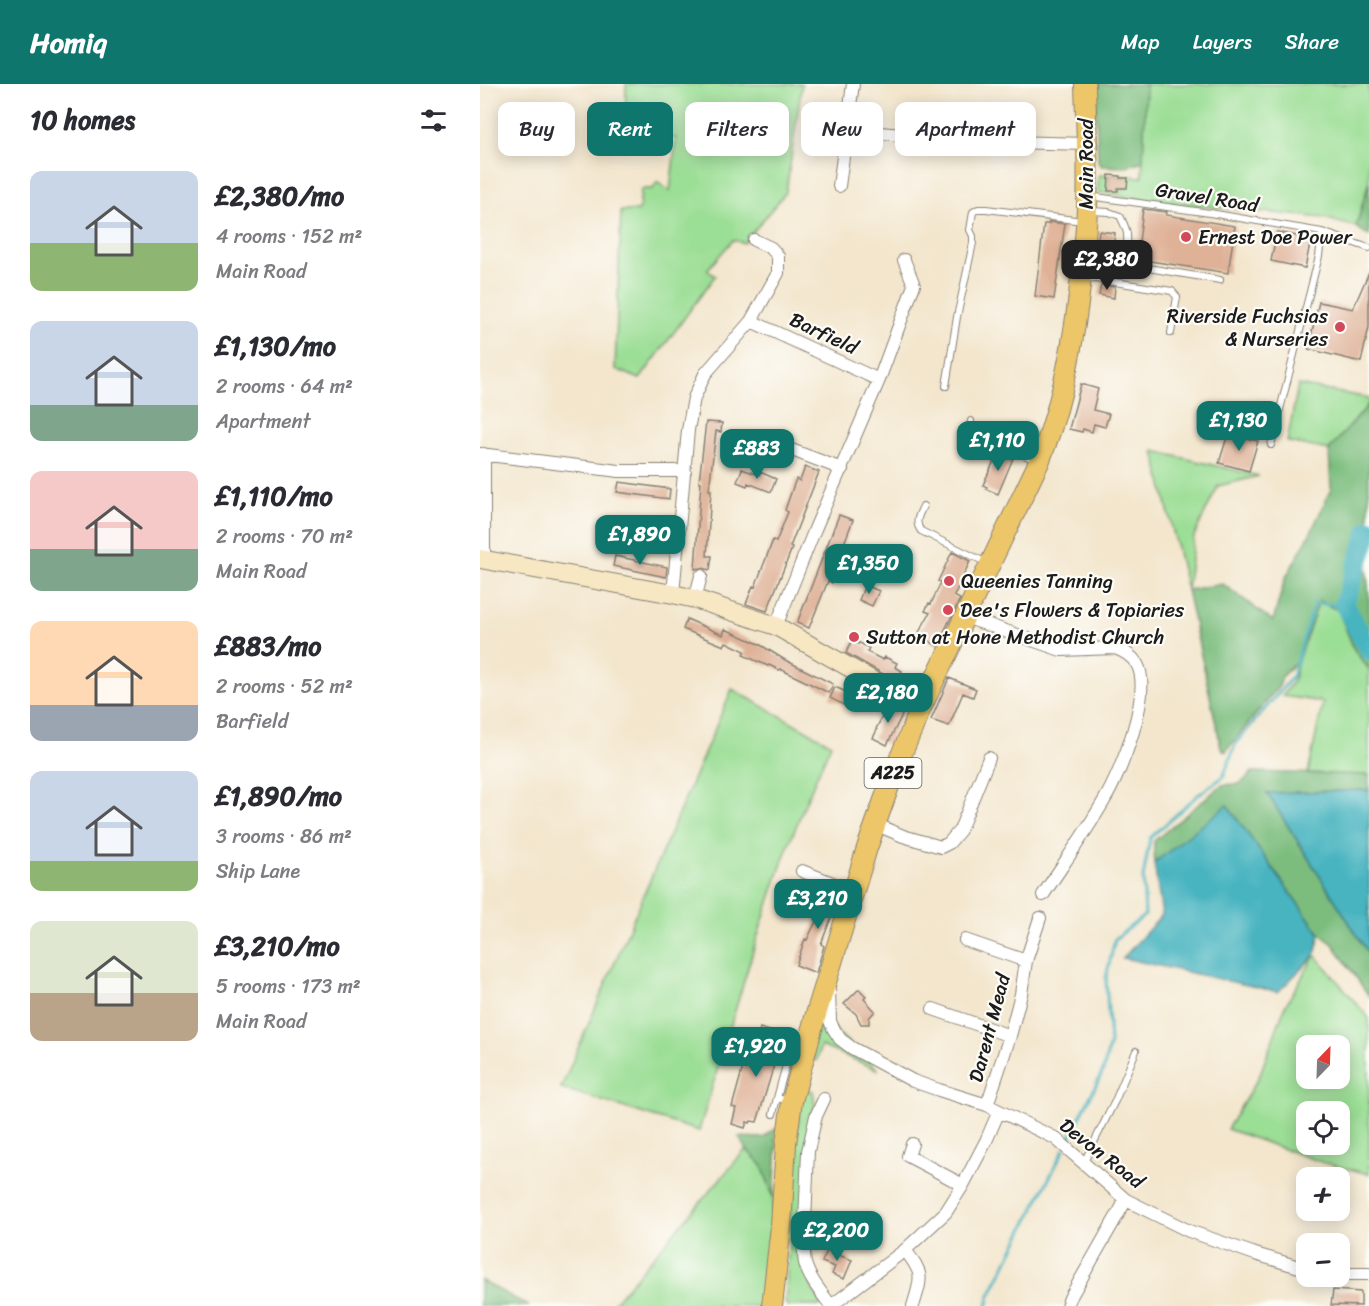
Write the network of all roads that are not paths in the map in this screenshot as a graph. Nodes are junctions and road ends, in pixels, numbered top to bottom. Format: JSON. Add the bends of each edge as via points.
{"nodes":[{"id":1,"x":853,"y":84,"type":"edge"},
{"id":2,"x":1085,"y":84,"type":"edge"},
{"id":3,"x":851,"y":102,"type":"edge"},
{"id":4,"x":883,"y":133,"type":"edge"},
{"id":5,"x":1087,"y":144,"type":"junction"},
{"id":6,"x":844,"y":156,"type":"edge"},
{"id":7,"x":839,"y":186,"type":"dead end"},
{"id":8,"x":1087,"y":209,"type":"junction"},
{"id":9,"x":1322,"y":232,"type":"junction"},
{"id":10,"x":754,"y":240,"type":"dead end"},
{"id":11,"x":1369,"y":248,"type":"edge"},
{"id":12,"x":904,"y":260,"type":"dead end"},
{"id":13,"x":1082,"y":277,"type":"junction"},
{"id":14,"x":1220,"y":280,"type":"dead end"},
{"id":15,"x":752,"y":321,"type":"junction"},
{"id":16,"x":1171,"y":333,"type":"dead end"},
{"id":17,"x":879,"y":380,"type":"junction"},
{"id":18,"x":945,"y":386,"type":"dead end"},
{"id":19,"x":970,"y":421,"type":"dead end"},
{"id":20,"x":1271,"y":446,"type":"dead end"},
{"id":21,"x":759,"y":449,"type":"dead end"},
{"id":22,"x":482,"y":454,"type":"edge"},
{"id":23,"x":1039,"y":462,"type":"junction"},
{"id":24,"x":842,"y":469,"type":"junction"},
{"id":25,"x":685,"y":471,"type":"junction"},
{"id":26,"x":923,"y":506,"type":"dead end"},
{"id":27,"x":482,"y":559,"type":"edge"},
{"id":28,"x":991,"y":565,"type":"junction"},
{"id":29,"x":701,"y":576,"type":"dead end"},
{"id":30,"x":673,"y":594,"type":"junction"},
{"id":31,"x":694,"y":599,"type":"junction"},
{"id":32,"x":965,"y":617,"type":"junction"},
{"id":33,"x":776,"y":626,"type":"junction"},
{"id":34,"x":921,"y":708,"type":"junction"},
{"id":35,"x":989,"y":758,"type":"dead end"},
{"id":36,"x":874,"y":824,"type":"junction"},
{"id":37,"x":802,"y":871,"type":"dead end"},
{"id":38,"x":853,"y":891,"type":"junction"},
{"id":39,"x":1043,"y":895,"type":"dead end"},
{"id":40,"x":1040,"y":918,"type":"dead end"},
{"id":41,"x":965,"y":940,"type":"dead end"},
{"id":42,"x":1026,"y":961,"type":"junction"},
{"id":43,"x":827,"y":976,"type":"junction"},
{"id":44,"x":933,"y":1010,"type":"dead end"},
{"id":45,"x":1010,"y":1036,"type":"junction"},
{"id":46,"x":792,"y":1043,"type":"dead end"},
{"id":47,"x":1136,"y":1051,"type":"dead end"},
{"id":48,"x":824,"y":1099,"type":"dead end"},
{"id":49,"x":785,"y":1100,"type":"junction"},
{"id":50,"x":987,"y":1105,"type":"junction"},
{"id":51,"x":999,"y":1111,"type":"junction"},
{"id":52,"x":773,"y":1114,"type":"dead end"},
{"id":53,"x":912,"y":1144,"type":"dead end"},
{"id":54,"x":1082,"y":1160,"type":"junction"},
{"id":55,"x":963,"y":1185,"type":"junction"},
{"id":56,"x":1126,"y":1200,"type":"junction"},
{"id":57,"x":905,"y":1250,"type":"junction"},
{"id":58,"x":1296,"y":1266,"type":"edge"},
{"id":59,"x":1350,"y":1274,"type":"edge"},
{"id":60,"x":1369,"y":1274,"type":"edge"},
{"id":61,"x":1069,"y":1302,"type":"edge"},
{"id":62,"x":772,"y":1306,"type":"edge"},
{"id":63,"x":831,"y":1306,"type":"edge"},
{"id":64,"x":913,"y":1306,"type":"edge"},
{"id":65,"x":1082,"y":1306,"type":"edge"}],
"edges":[{"from":1,"to":3,"type":"street"},
{"from":2,"to":5,"type":"main road","name":"Main Road","number":"A225"},
{"from":4,"to":5,"type":"street","via":[[966,141]]},
{"from":5,"to":8,"type":"main road","name":"Main Road","number":"A225"},
{"from":6,"to":7,"type":"street"},
{"from":8,"to":9,"type":"lane","name":"Gravel Road","via":[[1210,213]]},
{"from":8,"to":13,"type":"main road","name":"Main Road","number":"A225"},
{"from":8,"to":14,"type":"lane","via":[[1120,216],[1128,255],[1136,266]]},
{"from":8,"to":18,"type":"lane","via":[[973,212],[973,243]]},
{"from":9,"to":11,"type":"lane","name":"Gravel Road"},
{"from":9,"to":20,"type":"lane"},
{"from":10,"to":15,"type":"street","via":[[778,256],[778,273]]},
{"from":12,"to":17,"type":"street","via":[[914,285]]},
{"from":13,"to":16,"type":"lane","via":[[1172,291],[1177,297]]},
{"from":13,"to":23,"type":"main road","name":"Main Road","number":"A225","via":[[1061,398]]},
{"from":15,"to":17,"type":"street","name":"Barfield"},
{"from":15,"to":25,"type":"street","via":[[705,375],[694,398]]},
{"from":17,"to":24,"type":"street"},
{"from":19,"to":23,"type":"lane","via":[[969,432]]},
{"from":21,"to":24,"type":"street","via":[[781,446]]},
{"from":22,"to":25,"type":"street","via":[[619,471]]},
{"from":22,"to":27,"type":"street"},
{"from":23,"to":28,"type":"main road","name":"Main Road","number":"A225"},
{"from":24,"to":33,"type":"street"},
{"from":25,"to":30,"type":"street"},
{"from":26,"to":28,"type":"lane","via":[[917,520],[921,531]]},
{"from":27,"to":30,"type":"street"},
{"from":28,"to":32,"type":"main road","name":"Main Road","number":"A225"},
{"from":29,"to":31,"type":"street"},
{"from":30,"to":31,"type":"street"},
{"from":31,"to":33,"type":"street"},
{"from":32,"to":34,"type":"main road","name":"Main Road","number":"A225"},
{"from":32,"to":39,"type":"street","via":[[1061,650],[1124,650],[1138,665],[1140,698],[1129,746],[1106,797]]},
{"from":33,"to":34,"type":"street"},
{"from":34,"to":36,"type":"main road","name":"Main Road","number":"A225"},
{"from":35,"to":36,"type":"street","via":[[960,830],[949,843],[941,847]]},
{"from":36,"to":38,"type":"main road","name":"Main Road","number":"A225"},
{"from":37,"to":38,"type":"street"},
{"from":38,"to":43,"type":"main road","name":"Main Road","number":"A225"},
{"from":40,"to":42,"type":"street","name":"Darent Mead"},
{"from":41,"to":42,"type":"street","name":"Darent Mead"},
{"from":42,"to":45,"type":"street","name":"Darent Mead"},
{"from":43,"to":49,"type":"main road","name":"Main Road","number":"A225"},
{"from":43,"to":50,"type":"street","name":"Devon Road","via":[[830,1021],[840,1039],[914,1081]]},
{"from":44,"to":45,"type":"street"},
{"from":45,"to":50,"type":"street","name":"Darent Mead"},
{"from":46,"to":49,"type":"lane"},
{"from":47,"to":54,"type":"lane"},
{"from":48,"to":63,"type":"street","via":[[808,1151],[804,1247],[805,1263]]},
{"from":49,"to":52,"type":"lane"},
{"from":49,"to":62,"type":"main road","name":"Main Road","number":"A225","via":[[781,1226]]},
{"from":50,"to":51,"type":"street","name":"Devon Road"},
{"from":51,"to":54,"type":"street","name":"Devon Road","via":[[1055,1138]]},
{"from":51,"to":55,"type":"street"},
{"from":53,"to":55,"type":"street","via":[[908,1156]]},
{"from":54,"to":56,"type":"street","name":"Devon Road"},
{"from":55,"to":57,"type":"street","via":[[946,1212]]},
{"from":56,"to":58,"type":"street","name":"Devon Road","via":[[1189,1231]]},
{"from":56,"to":61,"type":"street"},
{"from":57,"to":63,"type":"street"},
{"from":57,"to":64,"type":"street","via":[[919,1269],[920,1284]]},
{"from":59,"to":60,"type":"street"},
{"from":61,"to":65,"type":"street"}]}
